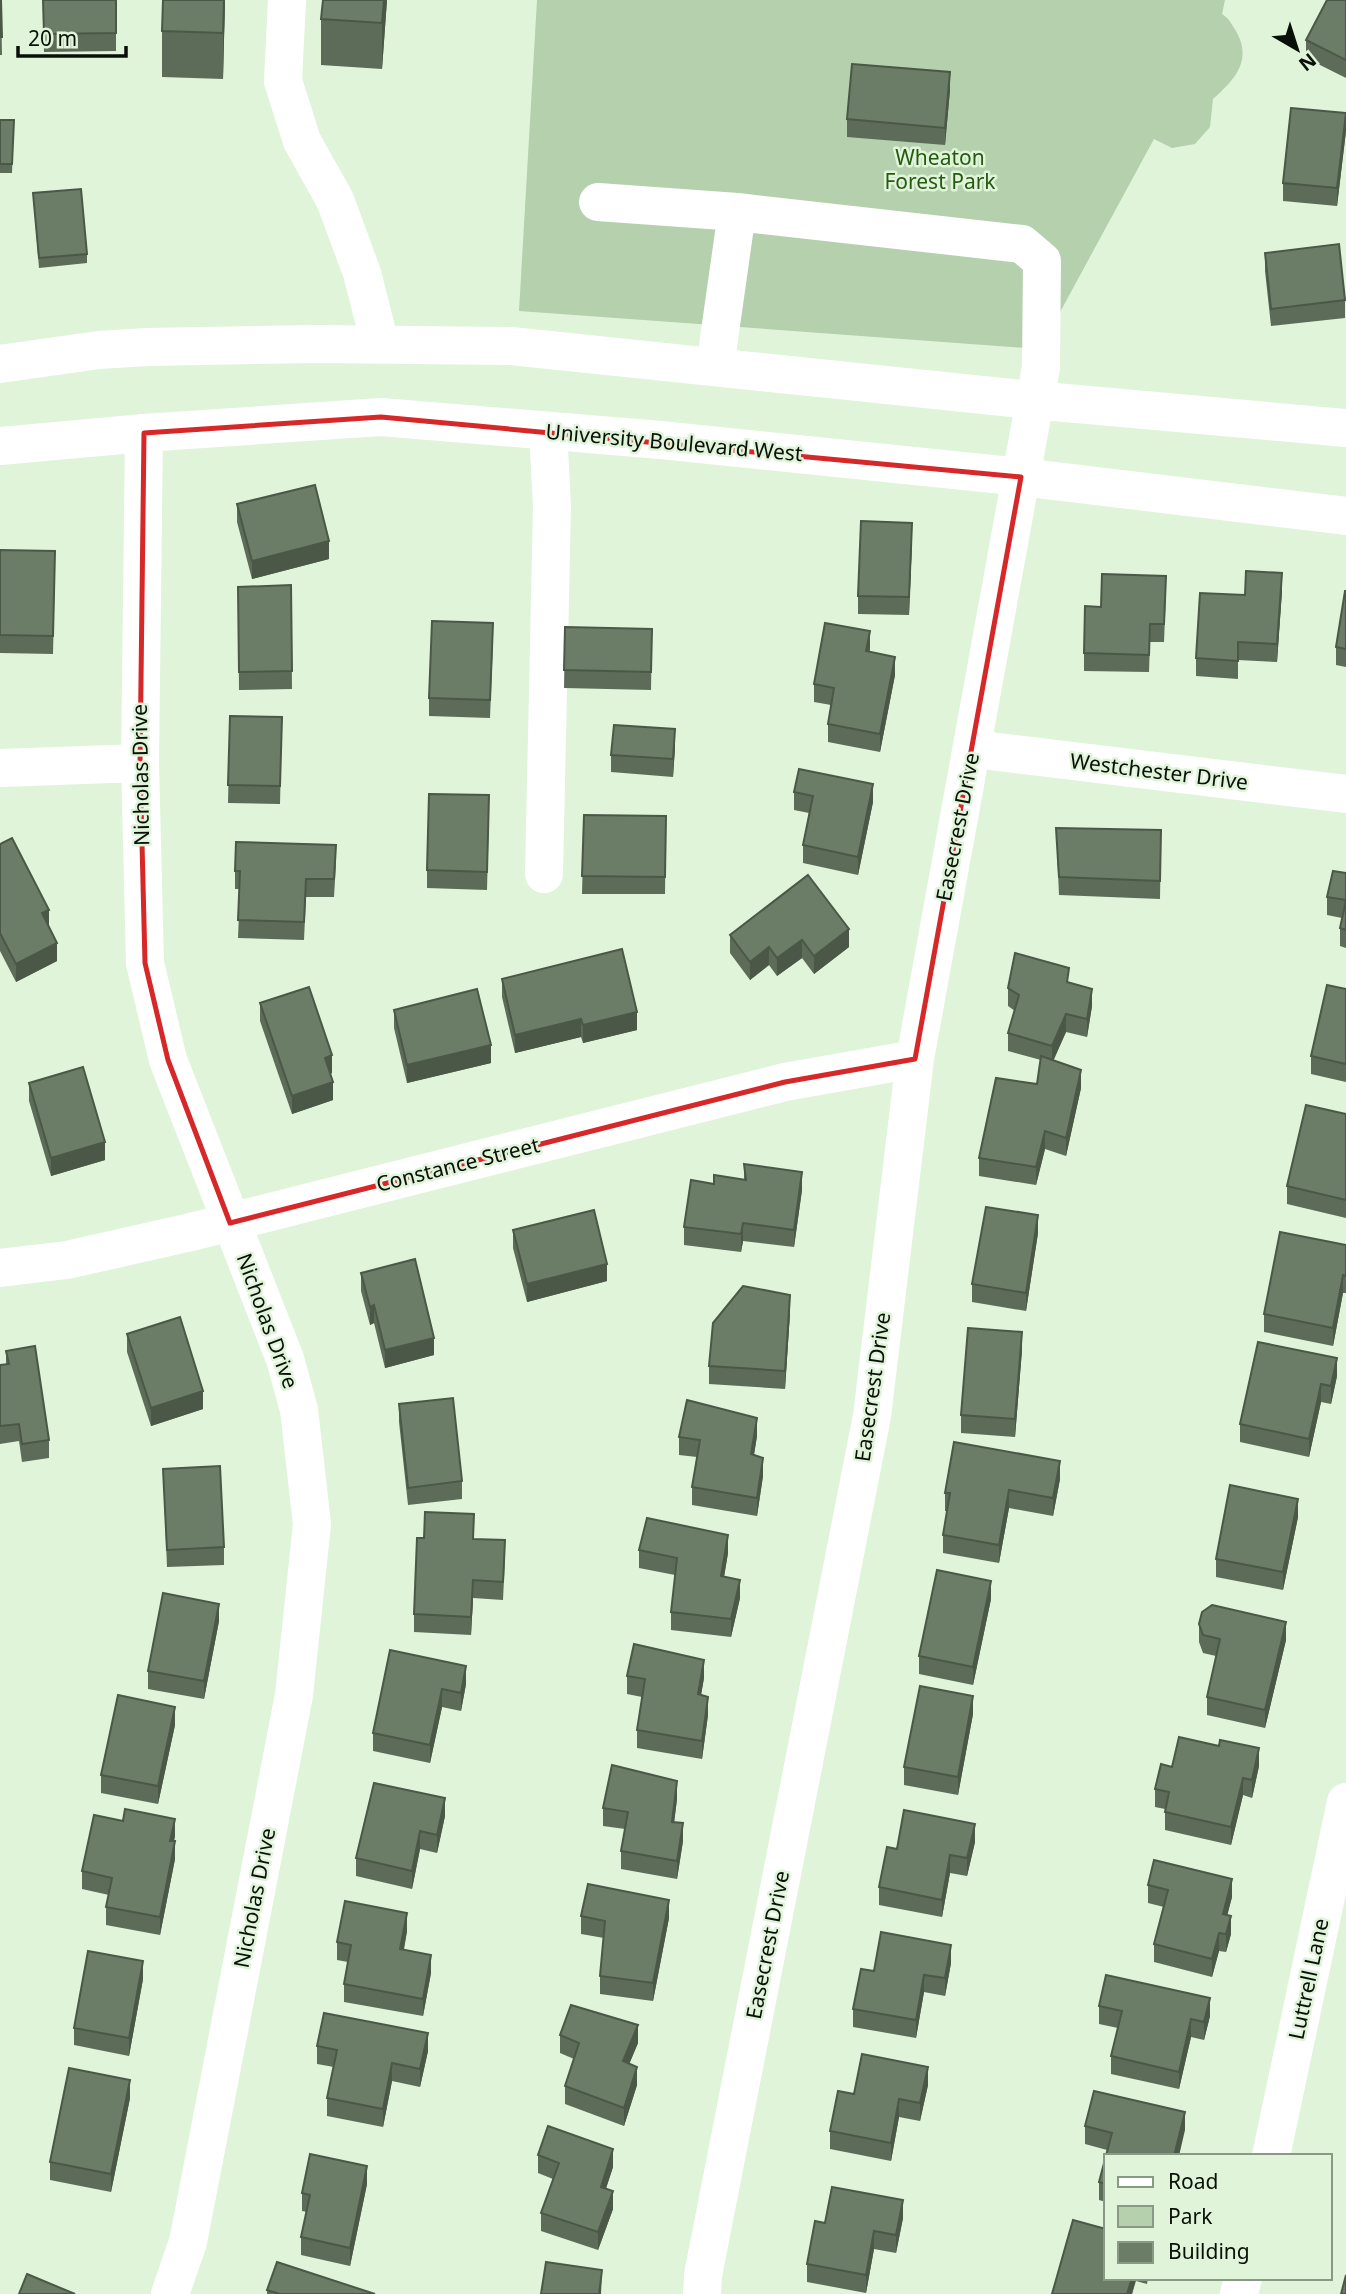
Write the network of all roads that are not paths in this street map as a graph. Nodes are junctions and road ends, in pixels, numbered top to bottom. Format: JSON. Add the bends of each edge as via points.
{"nodes":[{"id":1,"x":287,"y":0,"type":"edge"},
{"id":2,"x":598,"y":202,"type":"dead end"},
{"id":3,"x":737,"y":212,"type":"junction"},
{"id":4,"x":380,"y":345,"type":"junction"},
{"id":5,"x":0,"y":364,"type":"edge"},
{"id":6,"x":715,"y":367,"type":"junction"},
{"id":7,"x":1035,"y":400,"type":"junction"},
{"id":8,"x":1346,"y":428,"type":"edge"},
{"id":9,"x":548,"y":431,"type":"junction"},
{"id":10,"x":144,"y":433,"type":"junction"},
{"id":11,"x":0,"y":446,"type":"edge"},
{"id":12,"x":1021,"y":477,"type":"junction"},
{"id":13,"x":1346,"y":516,"type":"edge"},
{"id":14,"x":973,"y":749,"type":"junction"},
{"id":15,"x":140,"y":763,"type":"junction"},
{"id":16,"x":0,"y":768,"type":"edge"},
{"id":17,"x":1346,"y":794,"type":"edge"},
{"id":18,"x":544,"y":874,"type":"dead end"},
{"id":19,"x":915,"y":1059,"type":"junction"},
{"id":20,"x":230,"y":1223,"type":"junction"},
{"id":21,"x":0,"y":1268,"type":"edge"},
{"id":22,"x":1346,"y":1802,"type":"edge"},
{"id":23,"x":1271,"y":2154,"type":"edge"},
{"id":24,"x":170,"y":2294,"type":"edge"},
{"id":25,"x":702,"y":2294,"type":"edge"}],
"edges":[{"from":1,"to":4,"type":"street","via":[[283,81],[302,141],[335,200],[362,273]]},
{"from":2,"to":3,"type":"street"},
{"from":3,"to":6,"type":"street"},
{"from":3,"to":7,"type":"street","name":"Easecrest Drive","via":[[1022,244],[1042,261],[1041,368]]},
{"from":4,"to":5,"type":"street","via":[[148,347]]},
{"from":4,"to":6,"type":"street","via":[[511,346]]},
{"from":6,"to":7,"type":"street"},
{"from":7,"to":8,"type":"street"},
{"from":7,"to":12,"type":"street","name":"Easecrest Drive"},
{"from":9,"to":10,"type":"street","name":"University Boulevard West","via":[[380,417]]},
{"from":9,"to":12,"type":"street","name":"University Boulevard West"},
{"from":9,"to":18,"type":"street","via":[[552,506]]},
{"from":10,"to":11,"type":"street","name":"University Boulevard West"},
{"from":10,"to":15,"type":"street","name":"Nicholas Drive"},
{"from":12,"to":13,"type":"street","name":"University Boulevard West"},
{"from":12,"to":14,"type":"street","name":"Easecrest Drive"},
{"from":14,"to":17,"type":"street","name":"Westchester Drive"},
{"from":14,"to":19,"type":"street","name":"Easecrest Drive"},
{"from":15,"to":16,"type":"street"},
{"from":15,"to":20,"type":"street","name":"Nicholas Drive","via":[[145,963],[168,1060]]},
{"from":19,"to":20,"type":"street","name":"Constance Street","via":[[785,1082]]},
{"from":19,"to":25,"type":"street","name":"Easecrest Drive","via":[[872,1416]]},
{"from":20,"to":21,"type":"street","name":"Constance Street","via":[[67,1261]]},
{"from":20,"to":24,"type":"street","name":"Nicholas Drive","via":[[289,1372],[299,1410],[312,1524],[294,1695],[188,2242]]},
{"from":22,"to":23,"type":"street","name":"Luttrell Lane"}]}
